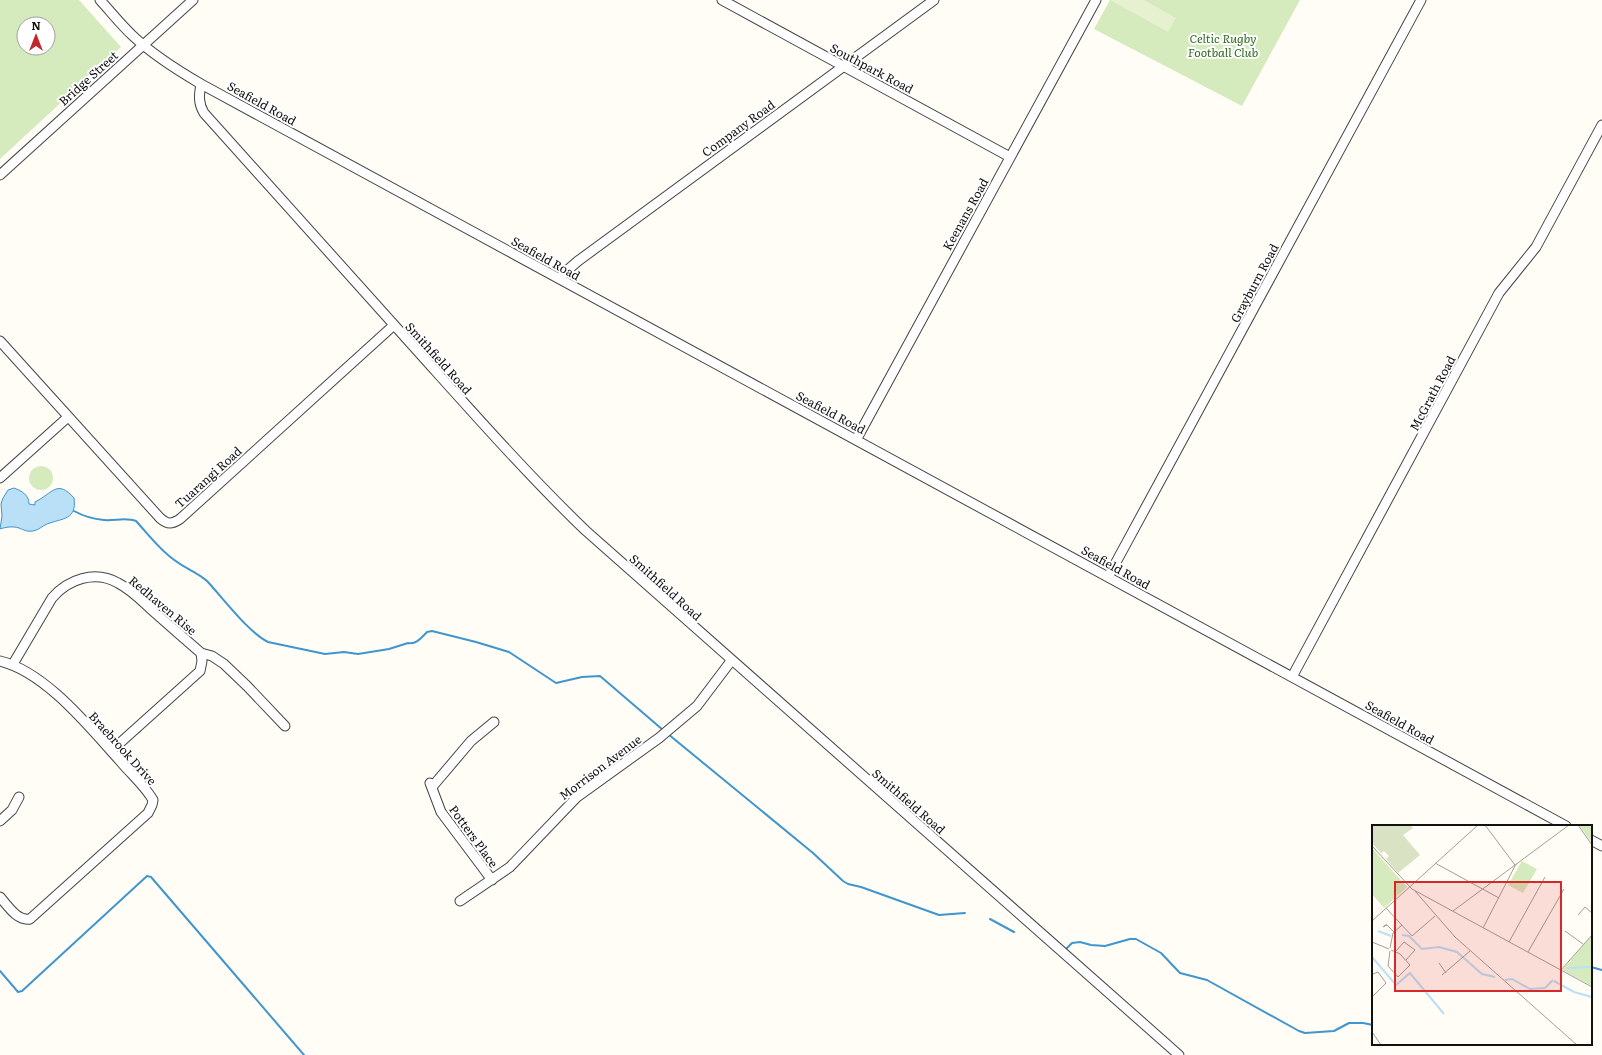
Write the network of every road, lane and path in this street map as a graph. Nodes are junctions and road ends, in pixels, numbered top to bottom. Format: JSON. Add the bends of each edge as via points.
{"nodes":[{"id":1,"x":100,"y":0,"type":"edge"},
{"id":2,"x":193,"y":0,"type":"edge"},
{"id":3,"x":722,"y":0,"type":"edge"},
{"id":4,"x":934,"y":0,"type":"edge"},
{"id":5,"x":1096,"y":0,"type":"edge"},
{"id":6,"x":1421,"y":0,"type":"edge"},
{"id":7,"x":143,"y":45,"type":"junction"},
{"id":8,"x":844,"y":66,"type":"junction"},
{"id":9,"x":201,"y":84,"type":"junction"},
{"id":10,"x":1602,"y":125,"type":"edge"},
{"id":11,"x":1010,"y":157,"type":"junction"},
{"id":12,"x":0,"y":175,"type":"edge"},
{"id":13,"x":560,"y":279,"type":"junction"},
{"id":14,"x":394,"y":325,"type":"junction"},
{"id":15,"x":0,"y":340,"type":"edge"},
{"id":16,"x":68,"y":417,"type":"junction"},
{"id":17,"x":856,"y":440,"type":"junction"},
{"id":18,"x":0,"y":478,"type":"edge"},
{"id":19,"x":1108,"y":576,"type":"junction"},
{"id":20,"x":201,"y":653,"type":"junction"},
{"id":21,"x":0,"y":661,"type":"edge"},
{"id":22,"x":732,"y":661,"type":"junction"},
{"id":23,"x":12,"y":664,"type":"junction"},
{"id":24,"x":1292,"y":677,"type":"junction"},
{"id":25,"x":494,"y":722,"type":"dead end"},
{"id":26,"x":285,"y":726,"type":"dead end"},
{"id":27,"x":111,"y":751,"type":"junction"},
{"id":28,"x":19,"y":797,"type":"dead end"},
{"id":29,"x":0,"y":821,"type":"edge"},
{"id":30,"x":1564,"y":825,"type":"edge"},
{"id":31,"x":1592,"y":841,"type":"edge"},
{"id":32,"x":1602,"y":846,"type":"edge"},
{"id":33,"x":492,"y":880,"type":"junction"},
{"id":34,"x":0,"y":897,"type":"edge"},
{"id":35,"x":460,"y":901,"type":"dead end"},
{"id":36,"x":1179,"y":1055,"type":"edge"}],
"edges":[{"from":1,"to":7,"type":"street","name":"Seafield Road"},
{"from":2,"to":7,"type":"street","name":"Bridge Street"},
{"from":3,"to":8,"type":"street","name":"Southpark Road"},
{"from":4,"to":8,"type":"street","name":"Company Road"},
{"from":5,"to":11,"type":"street","name":"Keenans Road"},
{"from":6,"to":19,"type":"street","name":"Grayburn Road"},
{"from":7,"to":9,"type":"street","name":"Seafield Road"},
{"from":7,"to":12,"type":"street","name":"Bridge Street"},
{"from":8,"to":11,"type":"street","name":"Southpark Road"},
{"from":8,"to":13,"type":"street","name":"Company Road","via":[[578,261]]},
{"from":9,"to":13,"type":"street","name":"Seafield Road"},
{"from":9,"to":14,"type":"street","name":"Smithfield Road","via":[[199,97],[204,113]]},
{"from":10,"to":24,"type":"street","name":"McGrath Road","via":[[1536,247],[1499,294]]},
{"from":11,"to":17,"type":"street","name":"Keenans Road"},
{"from":13,"to":17,"type":"street","name":"Seafield Road"},
{"from":14,"to":16,"type":"street","name":"Tuarangi Road","via":[[172,524],[160,518]]},
{"from":14,"to":22,"type":"street","name":"Smithfield Road","via":[[561,508]]},
{"from":15,"to":16,"type":"street","name":"Tuarangi Road"},
{"from":16,"to":18,"type":"street"},
{"from":17,"to":19,"type":"street","name":"Seafield Road"},
{"from":19,"to":24,"type":"street","name":"Seafield Road"},
{"from":20,"to":23,"type":"street","name":"Redhaven Rise","via":[[123,585],[106,578],[88,577],[71,582],[58,591]]},
{"from":20,"to":26,"type":"street","name":"Redhaven Rise","via":[[212,656],[224,664]]},
{"from":20,"to":27,"type":"street","via":[[200,671]]},
{"from":21,"to":23,"type":"street","name":"Braebrook Drive"},
{"from":22,"to":33,"type":"street","name":"Morrison Avenue","via":[[697,706],[577,797],[510,867]]},
{"from":22,"to":36,"type":"street","name":"Smithfield Road"},
{"from":23,"to":27,"type":"street","name":"Braebrook Drive","via":[[54,691]]},
{"from":24,"to":30,"type":"street","name":"Seafield Road"},
{"from":25,"to":33,"type":"street","name":"Potters Place","via":[[471,741],[431,785],[441,812]]},
{"from":27,"to":34,"type":"street","name":"Braebrook Drive","via":[[150,795],[152,805],[148,813],[30,919],[19,918]]},
{"from":28,"to":29,"type":"street","via":[[12,810]]},
{"from":31,"to":32,"type":"street"},
{"from":33,"to":35,"type":"street","name":"Morrison Avenue"}]}
